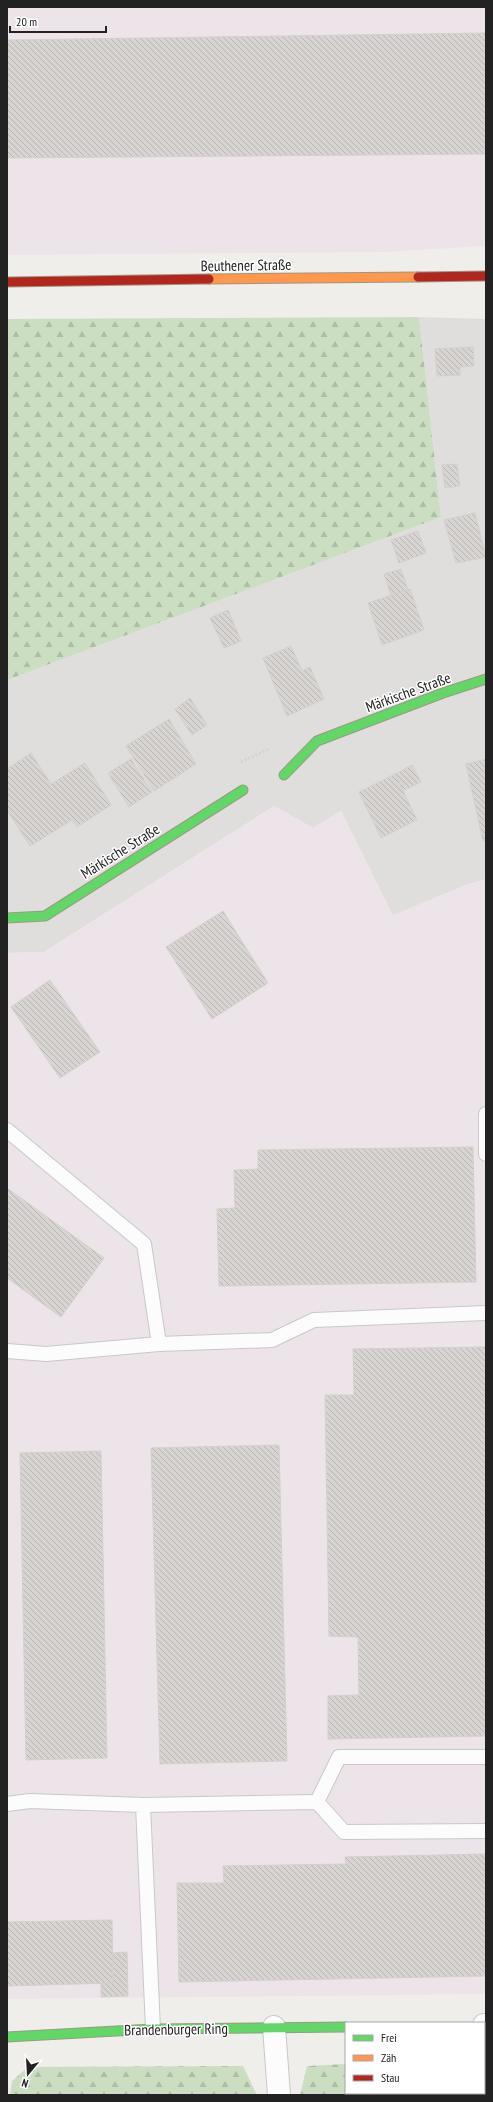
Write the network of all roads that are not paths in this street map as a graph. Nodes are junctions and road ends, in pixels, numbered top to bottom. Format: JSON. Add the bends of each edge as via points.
{"nodes":[{"id":1,"x":486,"y":276,"type":"edge"},
{"id":2,"x":7,"y":282,"type":"edge"},
{"id":3,"x":486,"y":680,"type":"edge"},
{"id":4,"x":284,"y":775,"type":"dead end"},
{"id":5,"x":243,"y":790,"type":"dead end"},
{"id":6,"x":7,"y":918,"type":"edge"},
{"id":7,"x":486,"y":1114,"type":"edge"},
{"id":8,"x":7,"y":1130,"type":"edge"},
{"id":9,"x":486,"y":1154,"type":"edge"},
{"id":10,"x":486,"y":1313,"type":"edge"},
{"id":11,"x":159,"y":1344,"type":"junction"},
{"id":12,"x":7,"y":1351,"type":"edge"},
{"id":13,"x":486,"y":1757,"type":"edge"},
{"id":14,"x":317,"y":1802,"type":"junction"},
{"id":15,"x":7,"y":1804,"type":"edge"},
{"id":16,"x":143,"y":1805,"type":"junction"},
{"id":17,"x":486,"y":1831,"type":"edge"},
{"id":18,"x":274,"y":2027,"type":"junction"},
{"id":19,"x":345,"y":2027,"type":"edge"},
{"id":20,"x":153,"y":2029,"type":"junction"},
{"id":21,"x":7,"y":2037,"type":"edge"},
{"id":22,"x":279,"y":2095,"type":"edge"}],
"edges":[{"from":1,"to":2,"type":"street","name":"Beuthener Straße"},
{"from":3,"to":4,"type":"street","name":"Märkische Straße","via":[[443,693],[317,741]]},
{"from":5,"to":6,"type":"street","name":"Märkische Straße","via":[[45,916]]},
{"from":7,"to":9,"type":"lane"},
{"from":8,"to":11,"type":"lane","via":[[144,1244]]},
{"from":10,"to":11,"type":"lane","via":[[314,1320],[272,1340]]},
{"from":11,"to":12,"type":"lane","via":[[46,1354]]},
{"from":13,"to":14,"type":"lane","via":[[339,1757]]},
{"from":14,"to":16,"type":"lane"},
{"from":14,"to":17,"type":"lane","via":[[344,1832]]},
{"from":15,"to":16,"type":"lane","via":[[30,1801]]},
{"from":16,"to":20,"type":"lane"},
{"from":18,"to":19,"type":"street","name":"Brandenburger Ring"},
{"from":18,"to":20,"type":"street","name":"Brandenburger Ring"},
{"from":18,"to":22,"type":"street"},
{"from":20,"to":21,"type":"street","name":"Brandenburger Ring"}]}
